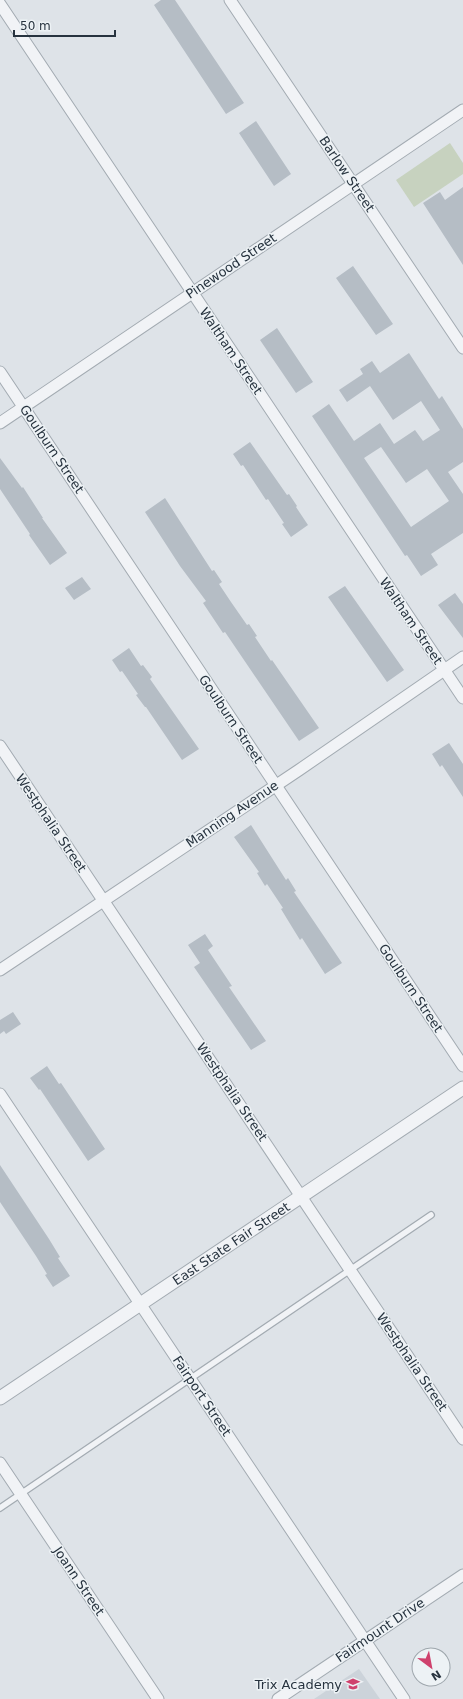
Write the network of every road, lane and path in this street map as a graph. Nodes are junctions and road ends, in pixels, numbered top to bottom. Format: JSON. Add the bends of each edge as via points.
{"nodes":[{"id":1,"x":230,"y":0,"type":"edge"},
{"id":2,"x":0,"y":4,"type":"edge"},
{"id":3,"x":463,"y":110,"type":"edge"},
{"id":4,"x":354,"y":184,"type":"junction"},
{"id":5,"x":192,"y":292,"type":"junction"},
{"id":6,"x":463,"y":348,"type":"edge"},
{"id":7,"x":0,"y":372,"type":"edge"},
{"id":8,"x":23,"y":407,"type":"junction"},
{"id":9,"x":0,"y":423,"type":"edge"},
{"id":10,"x":463,"y":657,"type":"edge"},
{"id":11,"x":444,"y":670,"type":"junction"},
{"id":12,"x":463,"y":698,"type":"edge"},
{"id":13,"x":0,"y":746,"type":"edge"},
{"id":14,"x":276,"y":785,"type":"junction"},
{"id":15,"x":103,"y":901,"type":"junction"},
{"id":16,"x":0,"y":970,"type":"edge"},
{"id":17,"x":463,"y":1066,"type":"edge"},
{"id":18,"x":463,"y":1088,"type":"edge"},
{"id":19,"x":0,"y":1094,"type":"edge"},
{"id":20,"x":301,"y":1196,"type":"junction"},
{"id":21,"x":432,"y":1215,"type":"dead end"},
{"id":22,"x":350,"y":1270,"type":"junction"},
{"id":23,"x":140,"y":1304,"type":"junction"},
{"id":24,"x":190,"y":1378,"type":"junction"},
{"id":25,"x":0,"y":1398,"type":"edge"},
{"id":26,"x":463,"y":1439,"type":"edge"},
{"id":27,"x":0,"y":1463,"type":"edge"},
{"id":28,"x":21,"y":1494,"type":"junction"},
{"id":29,"x":0,"y":1508,"type":"edge"},
{"id":30,"x":463,"y":1575,"type":"edge"},
{"id":31,"x":365,"y":1640,"type":"junction"},
{"id":32,"x":158,"y":1699,"type":"edge"},
{"id":33,"x":278,"y":1699,"type":"edge"},
{"id":34,"x":404,"y":1699,"type":"edge"}],
"edges":[{"from":1,"to":4,"type":"street","name":"Barlow Street"},
{"from":2,"to":5,"type":"street","name":"Waltham Street"},
{"from":3,"to":4,"type":"street","name":"Pinewood Street"},
{"from":4,"to":5,"type":"street","name":"Pinewood Street"},
{"from":4,"to":6,"type":"street","name":"Barlow Street"},
{"from":5,"to":8,"type":"street","name":"Pinewood Street"},
{"from":5,"to":11,"type":"street","name":"Waltham Street"},
{"from":7,"to":8,"type":"street","name":"Goulburn Street"},
{"from":8,"to":9,"type":"street","name":"Pinewood Street"},
{"from":8,"to":14,"type":"street","name":"Goulburn Street"},
{"from":10,"to":11,"type":"street","name":"Manning Avenue"},
{"from":11,"to":12,"type":"street","name":"Waltham Street"},
{"from":11,"to":14,"type":"street","name":"Manning Avenue"},
{"from":13,"to":15,"type":"street","name":"Westphalia Street"},
{"from":14,"to":15,"type":"street","name":"Manning Avenue"},
{"from":14,"to":17,"type":"street","name":"Goulburn Street"},
{"from":15,"to":16,"type":"street","name":"Manning Avenue"},
{"from":15,"to":20,"type":"street","name":"Westphalia Street"},
{"from":18,"to":20,"type":"street","name":"East State Fair Street"},
{"from":19,"to":23,"type":"street","name":"Fairport Street"},
{"from":20,"to":22,"type":"street","name":"Westphalia Street"},
{"from":20,"to":23,"type":"street","name":"East State Fair Street"},
{"from":21,"to":22,"type":"lane"},
{"from":22,"to":24,"type":"lane"},
{"from":22,"to":26,"type":"street","name":"Westphalia Street"},
{"from":23,"to":24,"type":"street","name":"Fairport Street"},
{"from":23,"to":25,"type":"street","name":"East State Fair Street"},
{"from":24,"to":28,"type":"lane"},
{"from":24,"to":31,"type":"street","name":"Fairport Street"},
{"from":27,"to":28,"type":"street","name":"Joann Street"},
{"from":28,"to":29,"type":"lane"},
{"from":28,"to":32,"type":"street","name":"Joann Street"},
{"from":30,"to":31,"type":"street","name":"Fairmount Drive"},
{"from":31,"to":33,"type":"street","name":"Fairmount Drive"},
{"from":31,"to":34,"type":"street","name":"Fairport Street"}]}
